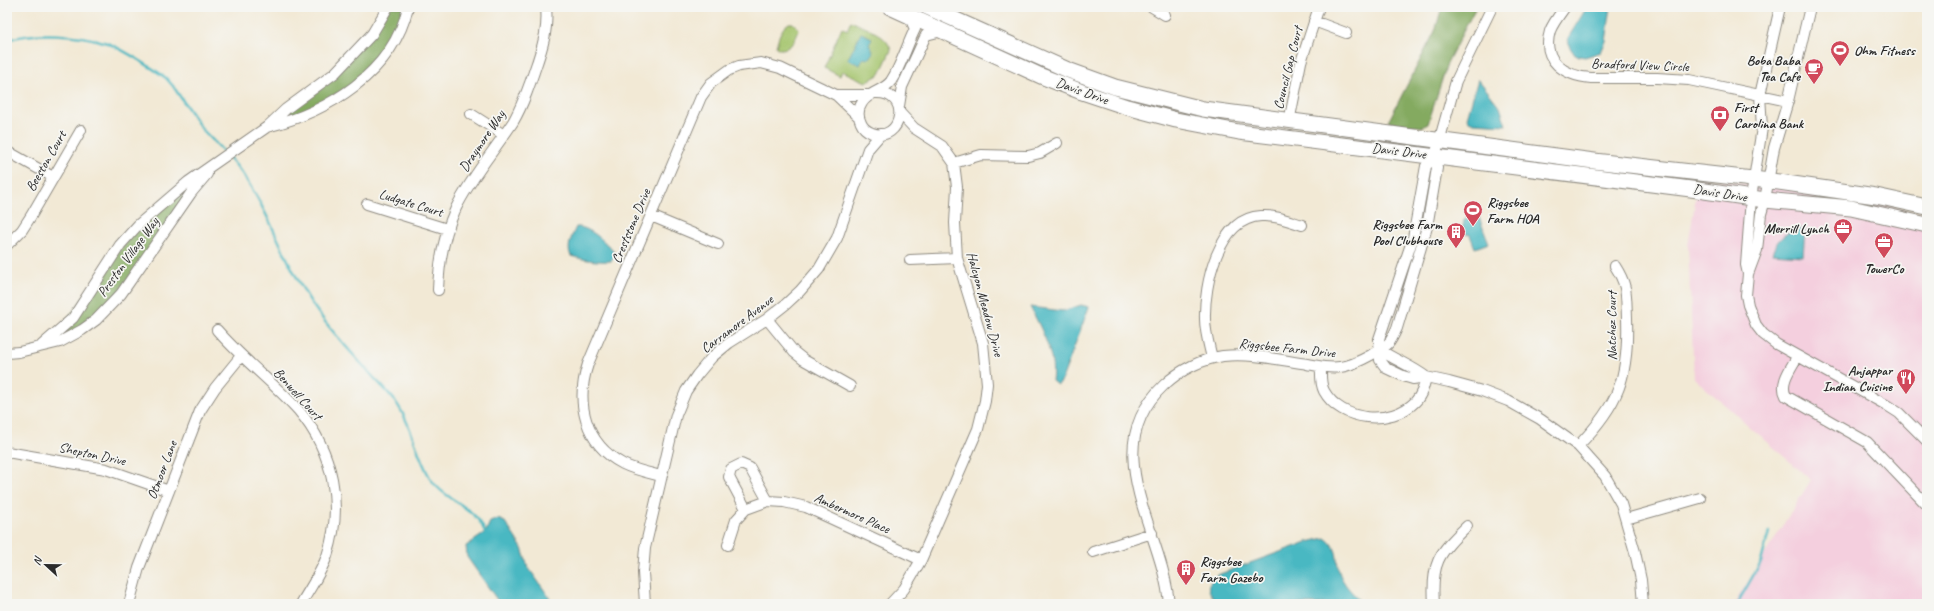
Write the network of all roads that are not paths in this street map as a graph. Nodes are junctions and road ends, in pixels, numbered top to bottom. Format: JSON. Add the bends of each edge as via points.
{"nodes":[{"id":1,"x":388,"y":7,"type":"edge"},
{"id":2,"x":408,"y":7,"type":"edge"},
{"id":3,"x":546,"y":7,"type":"edge"},
{"id":4,"x":890,"y":7,"type":"edge"},
{"id":5,"x":927,"y":7,"type":"edge"},
{"id":6,"x":1152,"y":7,"type":"edge"},
{"id":7,"x":1319,"y":7,"type":"edge"},
{"id":8,"x":1492,"y":7,"type":"edge"},
{"id":9,"x":1565,"y":7,"type":"edge"},
{"id":10,"x":1780,"y":7,"type":"edge"},
{"id":11,"x":1810,"y":7,"type":"edge"},
{"id":12,"x":1165,"y":15,"type":"dead end"},
{"id":13,"x":909,"y":16,"type":"junction"},
{"id":14,"x":1314,"y":21,"type":"junction"},
{"id":15,"x":942,"y":31,"type":"junction"},
{"id":16,"x":1346,"y":33,"type":"dead end"},
{"id":17,"x":872,"y":94,"type":"junction"},
{"id":18,"x":836,"y":95,"type":"junction"},
{"id":19,"x":1760,"y":95,"type":"junction"},
{"id":20,"x":1788,"y":101,"type":"junction"},
{"id":21,"x":899,"y":109,"type":"junction"},
{"id":22,"x":471,"y":114,"type":"dead end"},
{"id":23,"x":859,"y":117,"type":"junction"},
{"id":24,"x":1289,"y":122,"type":"junction"},
{"id":25,"x":267,"y":127,"type":"junction"},
{"id":26,"x":864,"y":128,"type":"junction"},
{"id":27,"x":914,"y":128,"type":"junction"},
{"id":28,"x":81,"y":130,"type":"dead end"},
{"id":29,"x":892,"y":130,"type":"junction"},
{"id":30,"x":881,"y":134,"type":"junction"},
{"id":31,"x":504,"y":135,"type":"junction"},
{"id":32,"x":1439,"y":140,"type":"junction"},
{"id":33,"x":1057,"y":144,"type":"dead end"},
{"id":34,"x":868,"y":149,"type":"junction"},
{"id":35,"x":7,"y":151,"type":"edge"},
{"id":36,"x":1435,"y":156,"type":"junction"},
{"id":37,"x":219,"y":160,"type":"junction"},
{"id":38,"x":954,"y":163,"type":"junction"},
{"id":39,"x":52,"y":177,"type":"junction"},
{"id":40,"x":1761,"y":181,"type":"junction"},
{"id":41,"x":1758,"y":199,"type":"junction"},
{"id":42,"x":367,"y":204,"type":"dead end"},
{"id":43,"x":1927,"y":207,"type":"edge"},
{"id":44,"x":651,"y":216,"type":"junction"},
{"id":45,"x":1927,"y":225,"type":"edge"},
{"id":46,"x":1302,"y":226,"type":"dead end"},
{"id":47,"x":447,"y":229,"type":"junction"},
{"id":48,"x":718,"y":244,"type":"dead end"},
{"id":49,"x":7,"y":245,"type":"edge"},
{"id":50,"x":957,"y":258,"type":"junction"},
{"id":51,"x":910,"y":260,"type":"dead end"},
{"id":52,"x":1615,"y":266,"type":"dead end"},
{"id":53,"x":1748,"y":274,"type":"junction"},
{"id":54,"x":438,"y":290,"type":"dead end"},
{"id":55,"x":767,"y":319,"type":"junction"},
{"id":56,"x":217,"y":330,"type":"dead end"},
{"id":57,"x":42,"y":346,"type":"junction"},
{"id":58,"x":1380,"y":350,"type":"junction"},
{"id":59,"x":7,"y":353,"type":"edge"},
{"id":60,"x":241,"y":356,"type":"junction"},
{"id":61,"x":1797,"y":356,"type":"junction"},
{"id":62,"x":1212,"y":358,"type":"junction"},
{"id":63,"x":1321,"y":367,"type":"junction"},
{"id":64,"x":1426,"y":377,"type":"junction"},
{"id":65,"x":850,"y":386,"type":"dead end"},
{"id":66,"x":1927,"y":441,"type":"edge"},
{"id":67,"x":1578,"y":446,"type":"junction"},
{"id":68,"x":7,"y":452,"type":"edge"},
{"id":69,"x":661,"y":476,"type":"junction"},
{"id":70,"x":169,"y":491,"type":"junction"},
{"id":71,"x":1700,"y":498,"type":"dead end"},
{"id":72,"x":768,"y":501,"type":"junction"},
{"id":73,"x":1927,"y":505,"type":"edge"},
{"id":74,"x":746,"y":509,"type":"junction"},
{"id":75,"x":1626,"y":519,"type":"junction"},
{"id":76,"x":1466,"y":526,"type":"dead end"},
{"id":77,"x":1152,"y":533,"type":"junction"},
{"id":78,"x":728,"y":545,"type":"dead end"},
{"id":79,"x":1093,"y":552,"type":"dead end"},
{"id":80,"x":921,"y":560,"type":"junction"},
{"id":81,"x":129,"y":604,"type":"edge"},
{"id":82,"x":301,"y":604,"type":"edge"},
{"id":83,"x":645,"y":604,"type":"edge"},
{"id":84,"x":890,"y":604,"type":"edge"},
{"id":85,"x":1169,"y":604,"type":"edge"},
{"id":86,"x":1434,"y":604,"type":"edge"},
{"id":87,"x":1643,"y":604,"type":"edge"}],
"edges":[{"from":1,"to":25,"type":"street","name":"Preston Village Way","via":[[372,34],[346,63],[286,109]]},
{"from":2,"to":25,"type":"street","name":"Preston Village Way","via":[[402,26],[389,50],[366,77],[338,98],[288,122]]},
{"from":3,"to":31,"type":"street","name":"Draymore Way","via":[[544,40],[536,67],[520,108]]},
{"from":4,"to":13,"type":"main road","name":"Davis Drive"},
{"from":5,"to":24,"type":"main road","name":"Davis Drive","via":[[1039,59],[1115,87],[1203,109]]},
{"from":6,"to":12,"type":"street"},
{"from":7,"to":14,"type":"street","name":"Council Gap Court"},
{"from":8,"to":32,"type":"street","name":"Riggsbee Farm Drive","via":[[1456,81]]},
{"from":9,"to":19,"type":"street","name":"Bradford View Circle","via":[[1549,37],[1552,57],[1565,72],[1591,78],[1688,80]]},
{"from":10,"to":19,"type":"street"},
{"from":11,"to":20,"type":"street"},
{"from":13,"to":15,"type":"main road","name":"Davis Drive"},
{"from":13,"to":17,"type":"street","via":[[915,28],[890,82]]},
{"from":14,"to":16,"type":"street","name":"Council Gap Court"},
{"from":14,"to":24,"type":"street","name":"Council Gap Court","via":[[1298,74]]},
{"from":15,"to":21,"type":"street","via":[[926,35],[902,87]]},
{"from":15,"to":36,"type":"main road","name":"Davis Drive","via":[[1082,92],[1176,120],[1238,132]]},
{"from":17,"to":18,"type":"street","name":"Creststone Drive"},
{"from":17,"to":21,"type":"street","via":[[881,92],[892,97]]},
{"from":17,"to":23,"type":"street","via":[[860,105]]},
{"from":18,"to":23,"type":"street","name":"Creststone Drive"},
{"from":18,"to":44,"type":"street","name":"Creststone Drive","via":[[770,64],[739,66],[718,76],[701,97]]},
{"from":19,"to":20,"type":"street","name":"Bradford View Circle"},
{"from":19,"to":40,"type":"street"},
{"from":20,"to":40,"type":"street"},
{"from":21,"to":27,"type":"street","name":"Halcyon Meadow Drive"},
{"from":21,"to":29,"type":"street","via":[[896,125]]},
{"from":22,"to":31,"type":"street"},
{"from":23,"to":26,"type":"street","name":"Carramore Avenue"},
{"from":24,"to":32,"type":"main road","name":"Davis Drive"},
{"from":25,"to":37,"type":"street","name":"Preston Village Way"},
{"from":26,"to":30,"type":"street"},
{"from":26,"to":34,"type":"street","name":"Carramore Avenue"},
{"from":27,"to":29,"type":"street"},
{"from":27,"to":38,"type":"street","name":"Halcyon Meadow Drive","via":[[942,146]]},
{"from":28,"to":39,"type":"street","name":"Beeston Court"},
{"from":29,"to":30,"type":"street","name":"Carramore Avenue"},
{"from":30,"to":34,"type":"street","name":"Carramore Avenue"},
{"from":31,"to":47,"type":"street","name":"Draymore Way","via":[[466,189]]},
{"from":32,"to":36,"type":"street","name":"Riggsbee Farm Drive"},
{"from":32,"to":40,"type":"main road","name":"Davis Drive"},
{"from":33,"to":38,"type":"street","via":[[1028,156],[981,156]]},
{"from":34,"to":55,"type":"street","name":"Carramore Avenue","via":[[843,221],[828,255],[800,291]]},
{"from":35,"to":39,"type":"street"},
{"from":36,"to":41,"type":"main road","name":"Davis Drive"},
{"from":36,"to":58,"type":"street","name":"Riggsbee Farm Drive","via":[[1438,168],[1419,257],[1390,344]]},
{"from":37,"to":57,"type":"street","name":"Preston Village Way","via":[[188,182],[138,225],[120,245],[73,318]]},
{"from":37,"to":57,"type":"street","name":"Preston Village Way","via":[[191,193],[120,294],[104,312],[69,338]]},
{"from":38,"to":50,"type":"street","name":"Halcyon Meadow Drive","via":[[957,187]]},
{"from":39,"to":49,"type":"street","name":"Beeston Court","via":[[28,221]]},
{"from":40,"to":41,"type":"street"},
{"from":40,"to":41,"type":"street"},
{"from":40,"to":43,"type":"main road","name":"Davis Drive","via":[[1876,196]]},
{"from":41,"to":45,"type":"main road","name":"Davis Drive","via":[[1851,208]]},
{"from":41,"to":53,"type":"street","via":[[1747,251]]},
{"from":41,"to":53,"type":"street","via":[[1762,214],[1757,250]]},
{"from":42,"to":47,"type":"street","name":"Ludgate Court"},
{"from":44,"to":48,"type":"street"},
{"from":44,"to":69,"type":"street","name":"Creststone Drive","via":[[588,364],[582,387],[582,409],[590,429],[605,451],[625,465]]},
{"from":46,"to":62,"type":"street","via":[[1276,217],[1260,216],[1243,222],[1228,234],[1207,290],[1205,320]]},
{"from":47,"to":54,"type":"street","name":"Draymore Way"},
{"from":50,"to":51,"type":"street"},
{"from":50,"to":80,"type":"street","name":"Halcyon Meadow Drive","via":[[983,343],[987,368],[985,401],[978,429]]},
{"from":52,"to":67,"type":"street","name":"Natchez Court","via":[[1624,280],[1626,290],[1626,366],[1607,412]]},
{"from":53,"to":61,"type":"street","via":[[1746,295],[1756,325],[1776,344]]},
{"from":55,"to":65,"type":"street","via":[[794,352]]},
{"from":55,"to":69,"type":"street","name":"Carramore Avenue","via":[[720,350],[691,383],[676,415]]},
{"from":56,"to":60,"type":"street","name":"Benwell Court"},
{"from":57,"to":59,"type":"street","name":"Preston Village Way"},
{"from":58,"to":63,"type":"street","name":"Riggsbee Farm Drive","via":[[1354,364],[1340,368]]},
{"from":58,"to":64,"type":"street"},
{"from":60,"to":70,"type":"street","name":"Otmoor Lane","via":[[200,411]]},
{"from":60,"to":82,"type":"street","name":"Benwell Court","via":[[302,416],[320,442],[331,470],[335,500],[330,543],[321,569]]},
{"from":61,"to":66,"type":"street","via":[[1888,406]]},
{"from":61,"to":73,"type":"street","via":[[1783,383],[1783,392],[1786,396],[1867,442]]},
{"from":62,"to":63,"type":"street","name":"Riggsbee Farm Drive","via":[[1243,356]]},
{"from":62,"to":77,"type":"street","name":"Riggsbee Farm Drive","via":[[1183,370],[1164,385],[1146,408],[1138,428],[1133,452],[1134,469]]},
{"from":63,"to":64,"type":"street","via":[[1321,384],[1330,398],[1349,413],[1370,417],[1389,416],[1409,406],[1420,394]]},
{"from":64,"to":67,"type":"street","via":[[1482,391],[1508,402],[1540,418]]},
{"from":67,"to":75,"type":"street","via":[[1616,492]]},
{"from":68,"to":70,"type":"street","name":"Shepton Drive","via":[[106,469]]},
{"from":69,"to":83,"type":"street","name":"Carramore Avenue","via":[[643,560]]},
{"from":70,"to":81,"type":"street","name":"Otmoor Lane"},
{"from":71,"to":75,"type":"street"},
{"from":72,"to":74,"type":"street","name":"Ambermore Place"},
{"from":72,"to":74,"type":"street","via":[[750,468],[741,464],[735,466],[729,476]]},
{"from":72,"to":80,"type":"street","name":"Ambermore Place","via":[[806,507]]},
{"from":74,"to":78,"type":"street","via":[[736,520]]},
{"from":75,"to":87,"type":"street"},
{"from":76,"to":86,"type":"street","via":[[1444,549],[1439,559],[1432,581]]},
{"from":77,"to":79,"type":"street"},
{"from":77,"to":85,"type":"street","name":"Riggsbee Farm Drive","via":[[1164,572]]},
{"from":80,"to":84,"type":"street","name":"Halcyon Meadow Drive","via":[[904,589]]}]}
